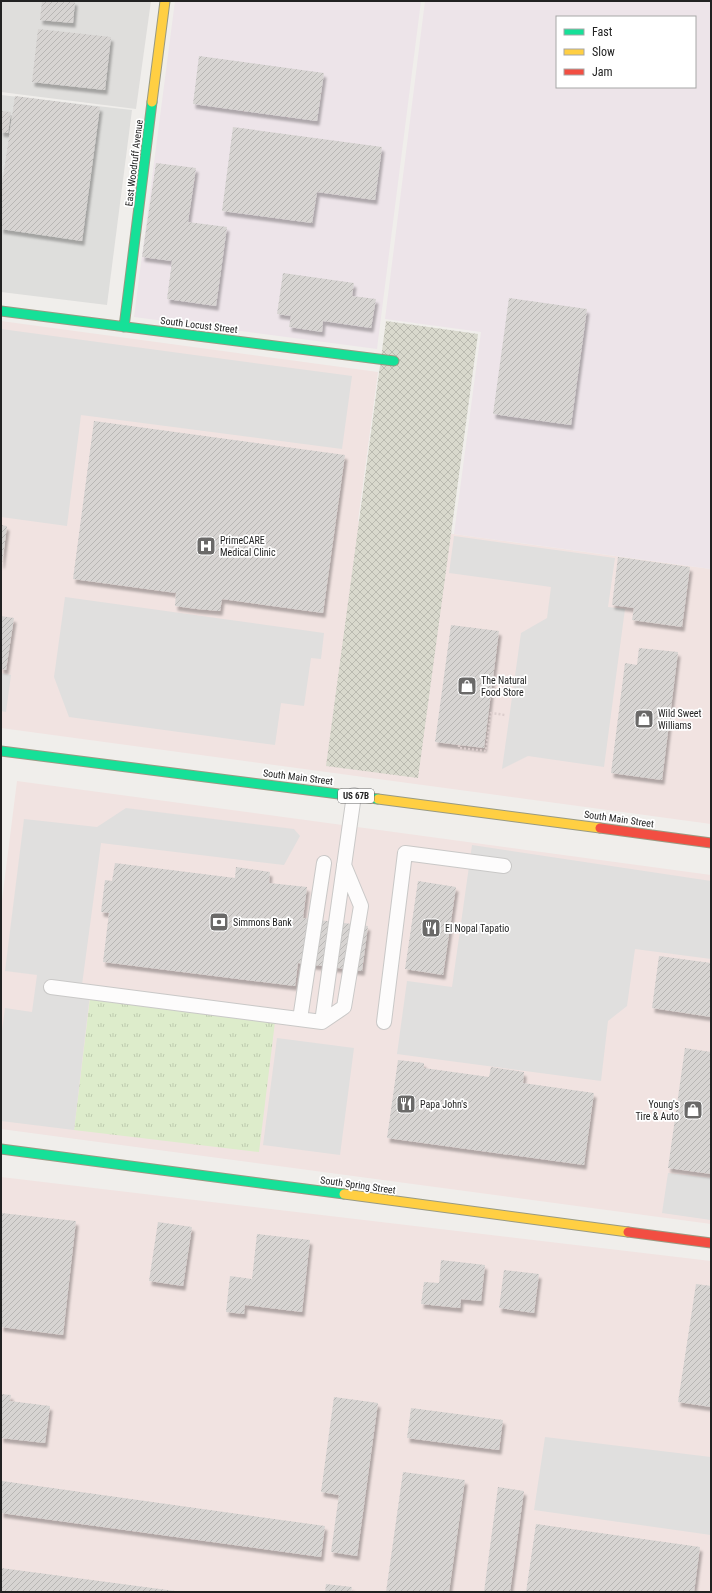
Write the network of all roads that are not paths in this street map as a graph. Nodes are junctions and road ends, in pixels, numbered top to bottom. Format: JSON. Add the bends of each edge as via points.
{"nodes":[{"id":1,"x":165,"y":1,"type":"edge"},
{"id":2,"x":1,"y":312,"type":"edge"},
{"id":3,"x":124,"y":327,"type":"junction"},
{"id":4,"x":394,"y":361,"type":"dead end"},
{"id":5,"x":1,"y":751,"type":"edge"},
{"id":6,"x":354,"y":796,"type":"junction"},
{"id":7,"x":711,"y":843,"type":"edge"},
{"id":8,"x":324,"y":863,"type":"dead end"},
{"id":9,"x":344,"y":865,"type":"junction"},
{"id":10,"x":504,"y":866,"type":"dead end"},
{"id":11,"x":51,"y":987,"type":"dead end"},
{"id":12,"x":300,"y":1019,"type":"junction"},
{"id":13,"x":322,"y":1022,"type":"junction"},
{"id":14,"x":384,"y":1022,"type":"dead end"},
{"id":15,"x":1,"y":1149,"type":"edge"},
{"id":16,"x":711,"y":1243,"type":"edge"}],
"edges":[{"from":1,"to":3,"type":"street","name":"East Woodruff Avenue"},
{"from":2,"to":3,"type":"street","name":"South Locust Street"},
{"from":3,"to":4,"type":"street","name":"South Locust Street"},
{"from":5,"to":6,"type":"street","name":"South Main Street","number":"US 67B"},
{"from":6,"to":7,"type":"street","name":"South Main Street","number":"US 67B"},
{"from":6,"to":9,"type":"lane"},
{"from":8,"to":12,"type":"lane"},
{"from":9,"to":13,"type":"lane"},
{"from":9,"to":13,"type":"lane","via":[[361,906],[344,1007]]},
{"from":10,"to":14,"type":"lane","via":[[405,853]]},
{"from":11,"to":12,"type":"lane"},
{"from":12,"to":13,"type":"lane"},
{"from":15,"to":16,"type":"street","name":"South Spring Street"}]}
